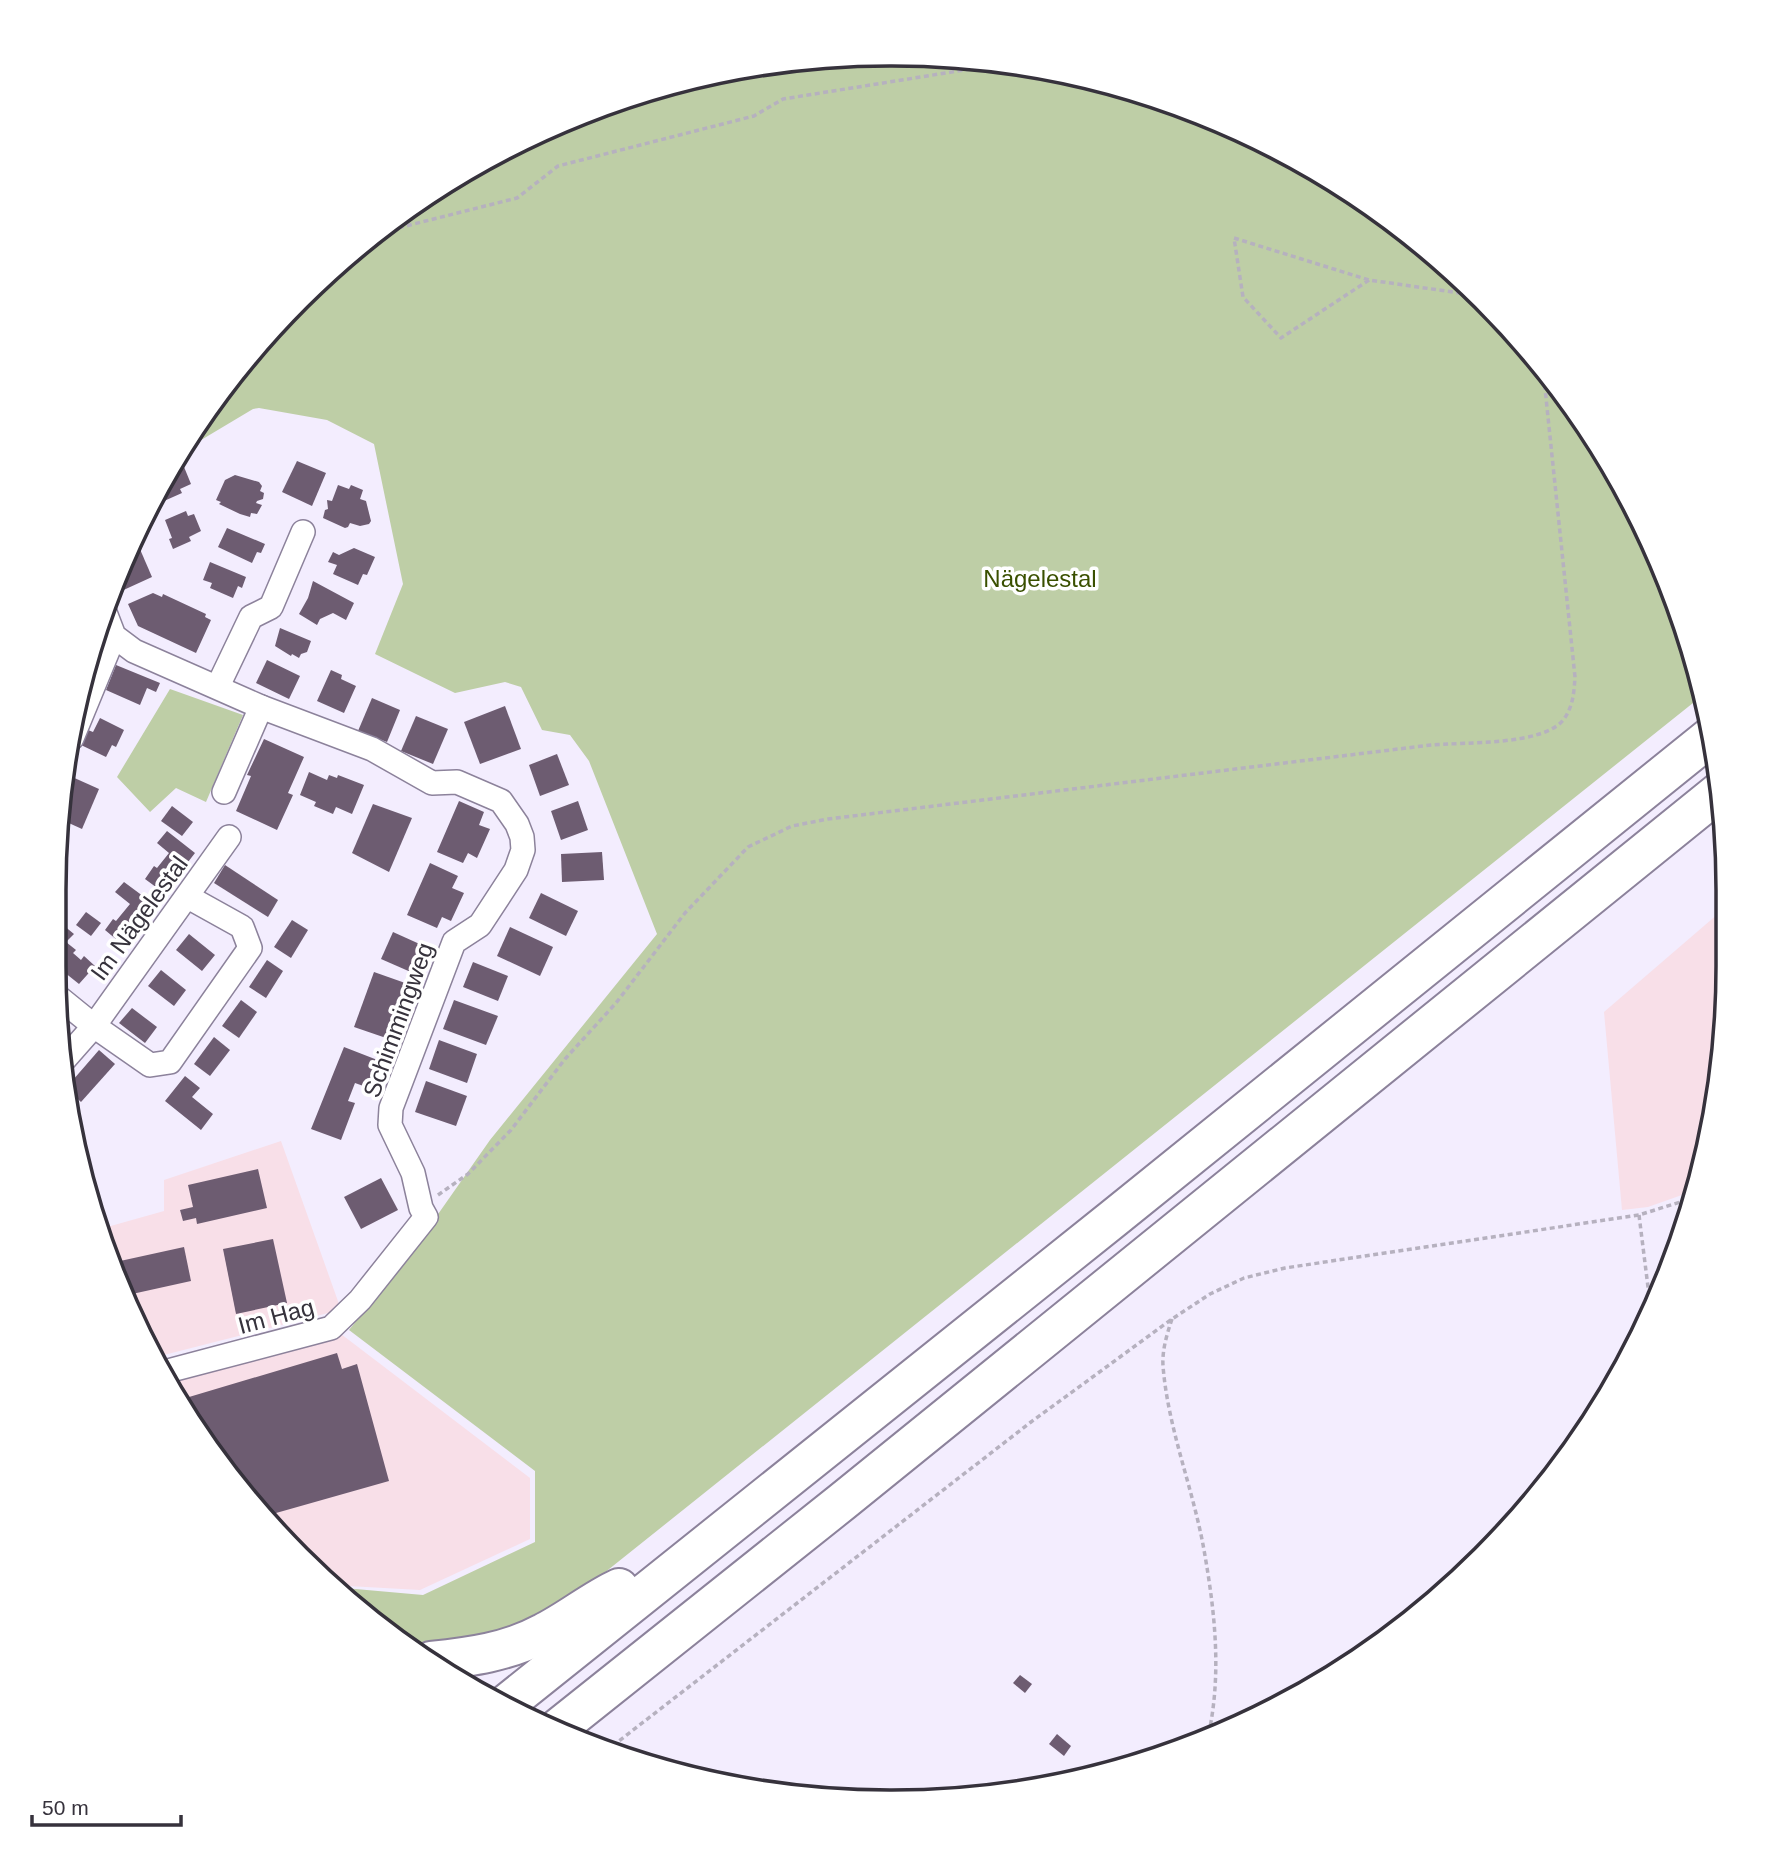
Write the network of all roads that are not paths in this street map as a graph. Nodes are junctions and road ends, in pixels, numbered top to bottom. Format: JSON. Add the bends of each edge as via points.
{"nodes":[{"id":1,"x":303,"y":532,"type":"dead end"},
{"id":2,"x":110,"y":626,"type":"edge"},
{"id":3,"x":114,"y":636,"type":"junction"},
{"id":4,"x":218,"y":686,"type":"junction"},
{"id":5,"x":92,"y":689,"type":"edge"},
{"id":6,"x":261,"y":707,"type":"junction"},
{"id":7,"x":1702,"y":743,"type":"edge"},
{"id":8,"x":224,"y":792,"type":"dead end"},
{"id":9,"x":1710,"y":799,"type":"edge"},
{"id":10,"x":229,"y":837,"type":"dead end"},
{"id":11,"x":188,"y":897,"type":"junction"},
{"id":12,"x":67,"y":1004,"type":"edge"},
{"id":13,"x":94,"y":1026,"type":"junction"},
{"id":14,"x":72,"y":1052,"type":"edge"},
{"id":15,"x":421,"y":1208,"type":"joint"},
{"id":16,"x":173,"y":1370,"type":"edge"},
{"id":17,"x":649,"y":1590,"type":"junction"},
{"id":18,"x":445,"y":1660,"type":"edge"},
{"id":19,"x":513,"y":1698,"type":"edge"},
{"id":20,"x":564,"y":1723,"type":"edge"}],
"edges":[{"from":1,"to":4,"type":"street","via":[[271,607],[251,617]]},
{"from":2,"to":3,"type":"street"},
{"from":3,"to":4,"type":"street","name":"Schimmingweg","via":[[134,651]]},
{"from":3,"to":5,"type":"street"},
{"from":4,"to":6,"type":"street","name":"Schimmingweg"},
{"from":6,"to":8,"type":"street"},
{"from":6,"to":15,"type":"street","name":"Schimmingweg","via":[[372,749],[432,783],[457,782],[500,801],[522,837],[523,850],[505,890],[480,925],[454,942],[391,1108],[390,1125],[413,1173]]},
{"from":7,"to":17,"type":"highway"},
{"from":9,"to":20,"type":"highway"},
{"from":10,"to":11,"type":"street","name":"Im Nägelestal"},
{"from":11,"to":13,"type":"street","name":"Im Nägelestal"},
{"from":11,"to":13,"type":"street","via":[[242,927],[250,947],[170,1062],[150,1065]]},
{"from":12,"to":13,"type":"street"},
{"from":13,"to":14,"type":"street","name":"Im Nägelestal"},
{"from":15,"to":16,"type":"street","name":"Im Hag","via":[[426,1217],[360,1300],[331,1328]]},
{"from":17,"to":18,"type":"highway","via":[[617,1588],[513,1646]]},
{"from":17,"to":19,"type":"highway"}]}
